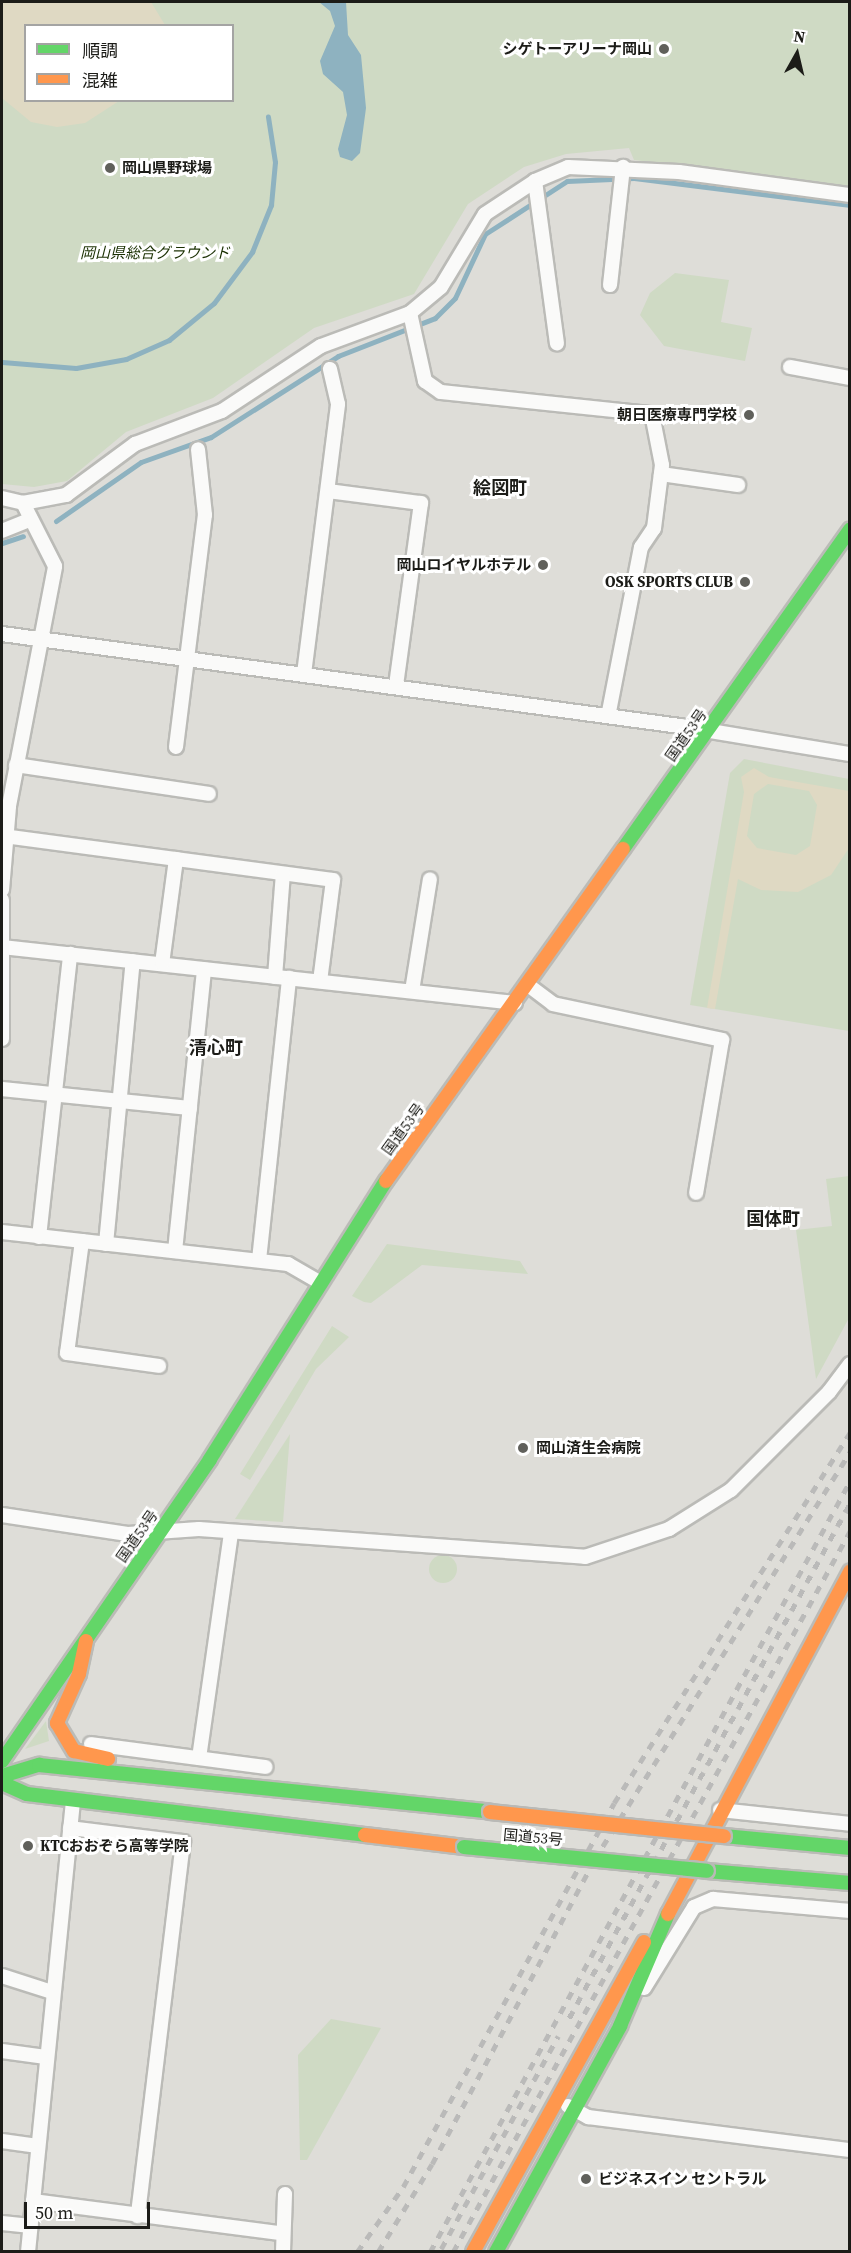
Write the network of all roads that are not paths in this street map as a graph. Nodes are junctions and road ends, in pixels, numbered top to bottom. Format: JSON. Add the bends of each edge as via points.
{"nodes":[{"id":1,"x":622,"y":175,"type":"junction"},
{"id":2,"x":536,"y":192,"type":"junction"},
{"id":3,"x":849,"y":195,"type":"edge"},
{"id":4,"x":610,"y":285,"type":"dead end"},
{"id":5,"x":412,"y":323,"type":"junction"},
{"id":6,"x":557,"y":344,"type":"dead end"},
{"id":7,"x":790,"y":367,"type":"dead end"},
{"id":8,"x":330,"y":369,"type":"dead end"},
{"id":9,"x":849,"y":378,"type":"edge"},
{"id":10,"x":198,"y":449,"type":"dead end"},
{"id":11,"x":661,"y":474,"type":"junction"},
{"id":12,"x":738,"y":485,"type":"dead end"},
{"id":13,"x":328,"y":491,"type":"junction"},
{"id":14,"x":2,"y":498,"type":"edge"},
{"id":15,"x":23,"y":503,"type":"junction"},
{"id":16,"x":31,"y":519,"type":"junction"},
{"id":17,"x":849,"y":529,"type":"edge"},
{"id":18,"x":2,"y":531,"type":"edge"},
{"id":19,"x":2,"y":634,"type":"edge"},
{"id":20,"x":37,"y":639,"type":"junction"},
{"id":21,"x":187,"y":659,"type":"junction"},
{"id":22,"x":304,"y":674,"type":"junction"},
{"id":23,"x":396,"y":686,"type":"junction"},
{"id":24,"x":608,"y":716,"type":"junction"},
{"id":25,"x":709,"y":730,"type":"junction"},
{"id":26,"x":176,"y":747,"type":"dead end"},
{"id":27,"x":849,"y":754,"type":"edge"},
{"id":28,"x":16,"y":765,"type":"junction"},
{"id":29,"x":209,"y":794,"type":"dead end"},
{"id":30,"x":4,"y":837,"type":"junction"},
{"id":31,"x":176,"y":860,"type":"junction"},
{"id":32,"x":283,"y":874,"type":"junction"},
{"id":33,"x":430,"y":879,"type":"dead end"},
{"id":34,"x":2,"y":890,"type":"edge"},
{"id":35,"x":2,"y":900,"type":"edge"},
{"id":36,"x":3,"y":947,"type":"edge"},
{"id":37,"x":70,"y":954,"type":"junction"},
{"id":38,"x":133,"y":961,"type":"junction"},
{"id":39,"x":162,"y":964,"type":"junction"},
{"id":40,"x":204,"y":969,"type":"junction"},
{"id":41,"x":282,"y":977,"type":"junction"},
{"id":42,"x":320,"y":981,"type":"junction"},
{"id":43,"x":528,"y":985,"type":"junction"},
{"id":44,"x":412,"y":991,"type":"junction"},
{"id":45,"x":515,"y":1003,"type":"junction"},
{"id":46,"x":2,"y":1039,"type":"edge"},
{"id":47,"x":2,"y":1089,"type":"edge"},
{"id":48,"x":55,"y":1095,"type":"junction"},
{"id":49,"x":120,"y":1101,"type":"junction"},
{"id":50,"x":190,"y":1108,"type":"junction"},
{"id":51,"x":696,"y":1193,"type":"dead end"},
{"id":52,"x":2,"y":1232,"type":"edge"},
{"id":53,"x":39,"y":1237,"type":"junction"},
{"id":54,"x":82,"y":1241,"type":"junction"},
{"id":55,"x":106,"y":1244,"type":"junction"},
{"id":56,"x":175,"y":1251,"type":"junction"},
{"id":57,"x":259,"y":1260,"type":"junction"},
{"id":58,"x":319,"y":1282,"type":"junction"},
{"id":59,"x":849,"y":1364,"type":"edge"},
{"id":60,"x":159,"y":1366,"type":"dead end"},
{"id":61,"x":2,"y":1515,"type":"edge"},
{"id":62,"x":231,"y":1533,"type":"junction"},
{"id":63,"x":158,"y":1536,"type":"junction"},
{"id":64,"x":849,"y":1571,"type":"edge"},
{"id":65,"x":88,"y":1633,"type":"junction"},
{"id":66,"x":65,"y":1741,"type":"junction"},
{"id":67,"x":199,"y":1758,"type":"junction"},
{"id":68,"x":2,"y":1761,"type":"edge"},
{"id":69,"x":265,"y":1767,"type":"dead end"},
{"id":70,"x":2,"y":1776,"type":"edge"},
{"id":71,"x":185,"y":1778,"type":"junction"},
{"id":72,"x":2,"y":1783,"type":"edge"},
{"id":73,"x":73,"y":1800,"type":"junction"},
{"id":74,"x":720,"y":1810,"type":"junction"},
{"id":75,"x":849,"y":1824,"type":"edge"},
{"id":76,"x":70,"y":1828,"type":"junction"},
{"id":77,"x":849,"y":1848,"type":"edge"},
{"id":78,"x":682,"y":1881,"type":"junction"},
{"id":79,"x":849,"y":1883,"type":"edge"},
{"id":80,"x":849,"y":1911,"type":"edge"},
{"id":81,"x":2,"y":1976,"type":"edge"},
{"id":82,"x":52,"y":1992,"type":"junction"},
{"id":83,"x":632,"y":2001,"type":"junction"},
{"id":84,"x":2,"y":2051,"type":"edge"},
{"id":85,"x":46,"y":2057,"type":"junction"},
{"id":86,"x":556,"y":2099,"type":"junction"},
{"id":87,"x":573,"y":2109,"type":"junction"},
{"id":88,"x":2,"y":2141,"type":"edge"},
{"id":89,"x":38,"y":2146,"type":"junction"},
{"id":90,"x":849,"y":2150,"type":"edge"},
{"id":91,"x":285,"y":2194,"type":"dead end"},
{"id":92,"x":33,"y":2201,"type":"junction"},
{"id":93,"x":138,"y":2216,"type":"junction"},
{"id":94,"x":2,"y":2223,"type":"edge"},
{"id":95,"x":31,"y":2226,"type":"junction"},
{"id":96,"x":280,"y":2233,"type":"junction"},
{"id":97,"x":497,"y":2251,"type":"edge"},
{"id":98,"x":28,"y":2252,"type":"edge"},
{"id":99,"x":283,"y":2252,"type":"edge"},
{"id":100,"x":473,"y":2252,"type":"edge"}],
"edges":[{"from":1,"to":2,"type":"street","via":[[568,167]]},
{"from":1,"to":3,"type":"street"},
{"from":1,"to":4,"type":"street"},
{"from":2,"to":5,"type":"street","via":[[485,214],[441,287]]},
{"from":2,"to":6,"type":"street"},
{"from":5,"to":11,"type":"street","via":[[425,381],[441,392],[652,414]]},
{"from":5,"to":15,"type":"street","via":[[321,346],[222,411],[135,444],[66,495]]},
{"from":7,"to":9,"type":"street"},
{"from":8,"to":13,"type":"street","via":[[338,404]]},
{"from":10,"to":21,"type":"street","via":[[205,515]]},
{"from":11,"to":12,"type":"street"},
{"from":11,"to":24,"type":"street","via":[[654,528],[640,547]]},
{"from":13,"to":22,"type":"street"},
{"from":13,"to":23,"type":"street","via":[[421,503]]},
{"from":14,"to":15,"type":"street"},
{"from":15,"to":16,"type":"street"},
{"from":16,"to":18,"type":"street"},
{"from":16,"to":20,"type":"street","via":[[55,566]]},
{"from":17,"to":25,"type":"main road","name":"国道53号"},
{"from":19,"to":20,"type":"street"},
{"from":20,"to":21,"type":"street"},
{"from":20,"to":28,"type":"street"},
{"from":21,"to":22,"type":"street"},
{"from":21,"to":26,"type":"street"},
{"from":22,"to":23,"type":"street"},
{"from":23,"to":24,"type":"street"},
{"from":24,"to":25,"type":"street"},
{"from":25,"to":27,"type":"street"},
{"from":25,"to":43,"type":"main road","name":"国道53号"},
{"from":28,"to":29,"type":"street"},
{"from":28,"to":30,"type":"street"},
{"from":30,"to":31,"type":"street"},
{"from":30,"to":34,"type":"street"},
{"from":31,"to":32,"type":"street"},
{"from":31,"to":39,"type":"street"},
{"from":32,"to":41,"type":"street"},
{"from":32,"to":42,"type":"street","via":[[333,880]]},
{"from":33,"to":44,"type":"street"},
{"from":35,"to":36,"type":"street"},
{"from":36,"to":37,"type":"street"},
{"from":36,"to":46,"type":"street"},
{"from":37,"to":38,"type":"street"},
{"from":37,"to":48,"type":"street"},
{"from":38,"to":39,"type":"street"},
{"from":38,"to":49,"type":"street"},
{"from":39,"to":40,"type":"street"},
{"from":40,"to":41,"type":"street"},
{"from":40,"to":50,"type":"street"},
{"from":41,"to":42,"type":"street"},
{"from":41,"to":57,"type":"street"},
{"from":42,"to":44,"type":"street"},
{"from":43,"to":45,"type":"main road","name":"国道53号"},
{"from":43,"to":51,"type":"street","via":[[553,1004],[723,1040]]},
{"from":44,"to":45,"type":"street"},
{"from":45,"to":58,"type":"main road","name":"国道53号"},
{"from":47,"to":48,"type":"street"},
{"from":48,"to":49,"type":"street"},
{"from":48,"to":53,"type":"street"},
{"from":49,"to":50,"type":"street"},
{"from":49,"to":55,"type":"street"},
{"from":50,"to":56,"type":"street"},
{"from":52,"to":53,"type":"street"},
{"from":53,"to":54,"type":"street"},
{"from":54,"to":55,"type":"street"},
{"from":54,"to":60,"type":"street","via":[[67,1353]]},
{"from":55,"to":56,"type":"street"},
{"from":56,"to":57,"type":"street"},
{"from":57,"to":58,"type":"street","via":[[288,1264]]},
{"from":58,"to":63,"type":"main road","name":"国道53号"},
{"from":59,"to":62,"type":"street","via":[[829,1392],[731,1490],[669,1529],[585,1557]]},
{"from":61,"to":63,"type":"street"},
{"from":62,"to":63,"type":"street","via":[[199,1529]]},
{"from":62,"to":67,"type":"street"},
{"from":63,"to":65,"type":"main road","name":"国道53号"},
{"from":64,"to":74,"type":"main road"},
{"from":65,"to":66,"type":"main road","via":[[79,1674],[58,1716]]},
{"from":65,"to":68,"type":"main road","name":"国道53号"},
{"from":66,"to":67,"type":"street"},
{"from":66,"to":71,"type":"main road","via":[[87,1756],[162,1766]]},
{"from":67,"to":69,"type":"street"},
{"from":70,"to":71,"type":"main road","name":"国道53号","via":[[39,1765]]},
{"from":71,"to":77,"type":"main road","name":"国道53号","bridge":true},
{"from":72,"to":73,"type":"main road","name":"国道53号","via":[[27,1794]]},
{"from":73,"to":76,"type":"street"},
{"from":73,"to":79,"type":"main road","name":"国道53号","bridge":true,"via":[[464,1847]]},
{"from":74,"to":75,"type":"street"},
{"from":74,"to":78,"type":"main road"},
{"from":76,"to":82,"type":"street"},
{"from":76,"to":93,"type":"street","via":[[183,1842],[152,2065]]},
{"from":78,"to":83,"type":"main road"},
{"from":78,"to":86,"type":"main road"},
{"from":80,"to":83,"type":"street","via":[[713,1899],[694,1907]]},
{"from":81,"to":82,"type":"street"},
{"from":82,"to":85,"type":"street"},
{"from":83,"to":87,"type":"main road"},
{"from":84,"to":85,"type":"street"},
{"from":85,"to":89,"type":"street"},
{"from":86,"to":87,"type":"street"},
{"from":86,"to":100,"type":"main road"},
{"from":87,"to":90,"type":"street","via":[[588,2117]]},
{"from":87,"to":97,"type":"main road"},
{"from":88,"to":89,"type":"street"},
{"from":89,"to":92,"type":"street"},
{"from":91,"to":96,"type":"street"},
{"from":92,"to":93,"type":"street"},
{"from":92,"to":95,"type":"street"},
{"from":93,"to":96,"type":"street"},
{"from":94,"to":95,"type":"street"},
{"from":95,"to":98,"type":"street"},
{"from":96,"to":99,"type":"street"}]}
